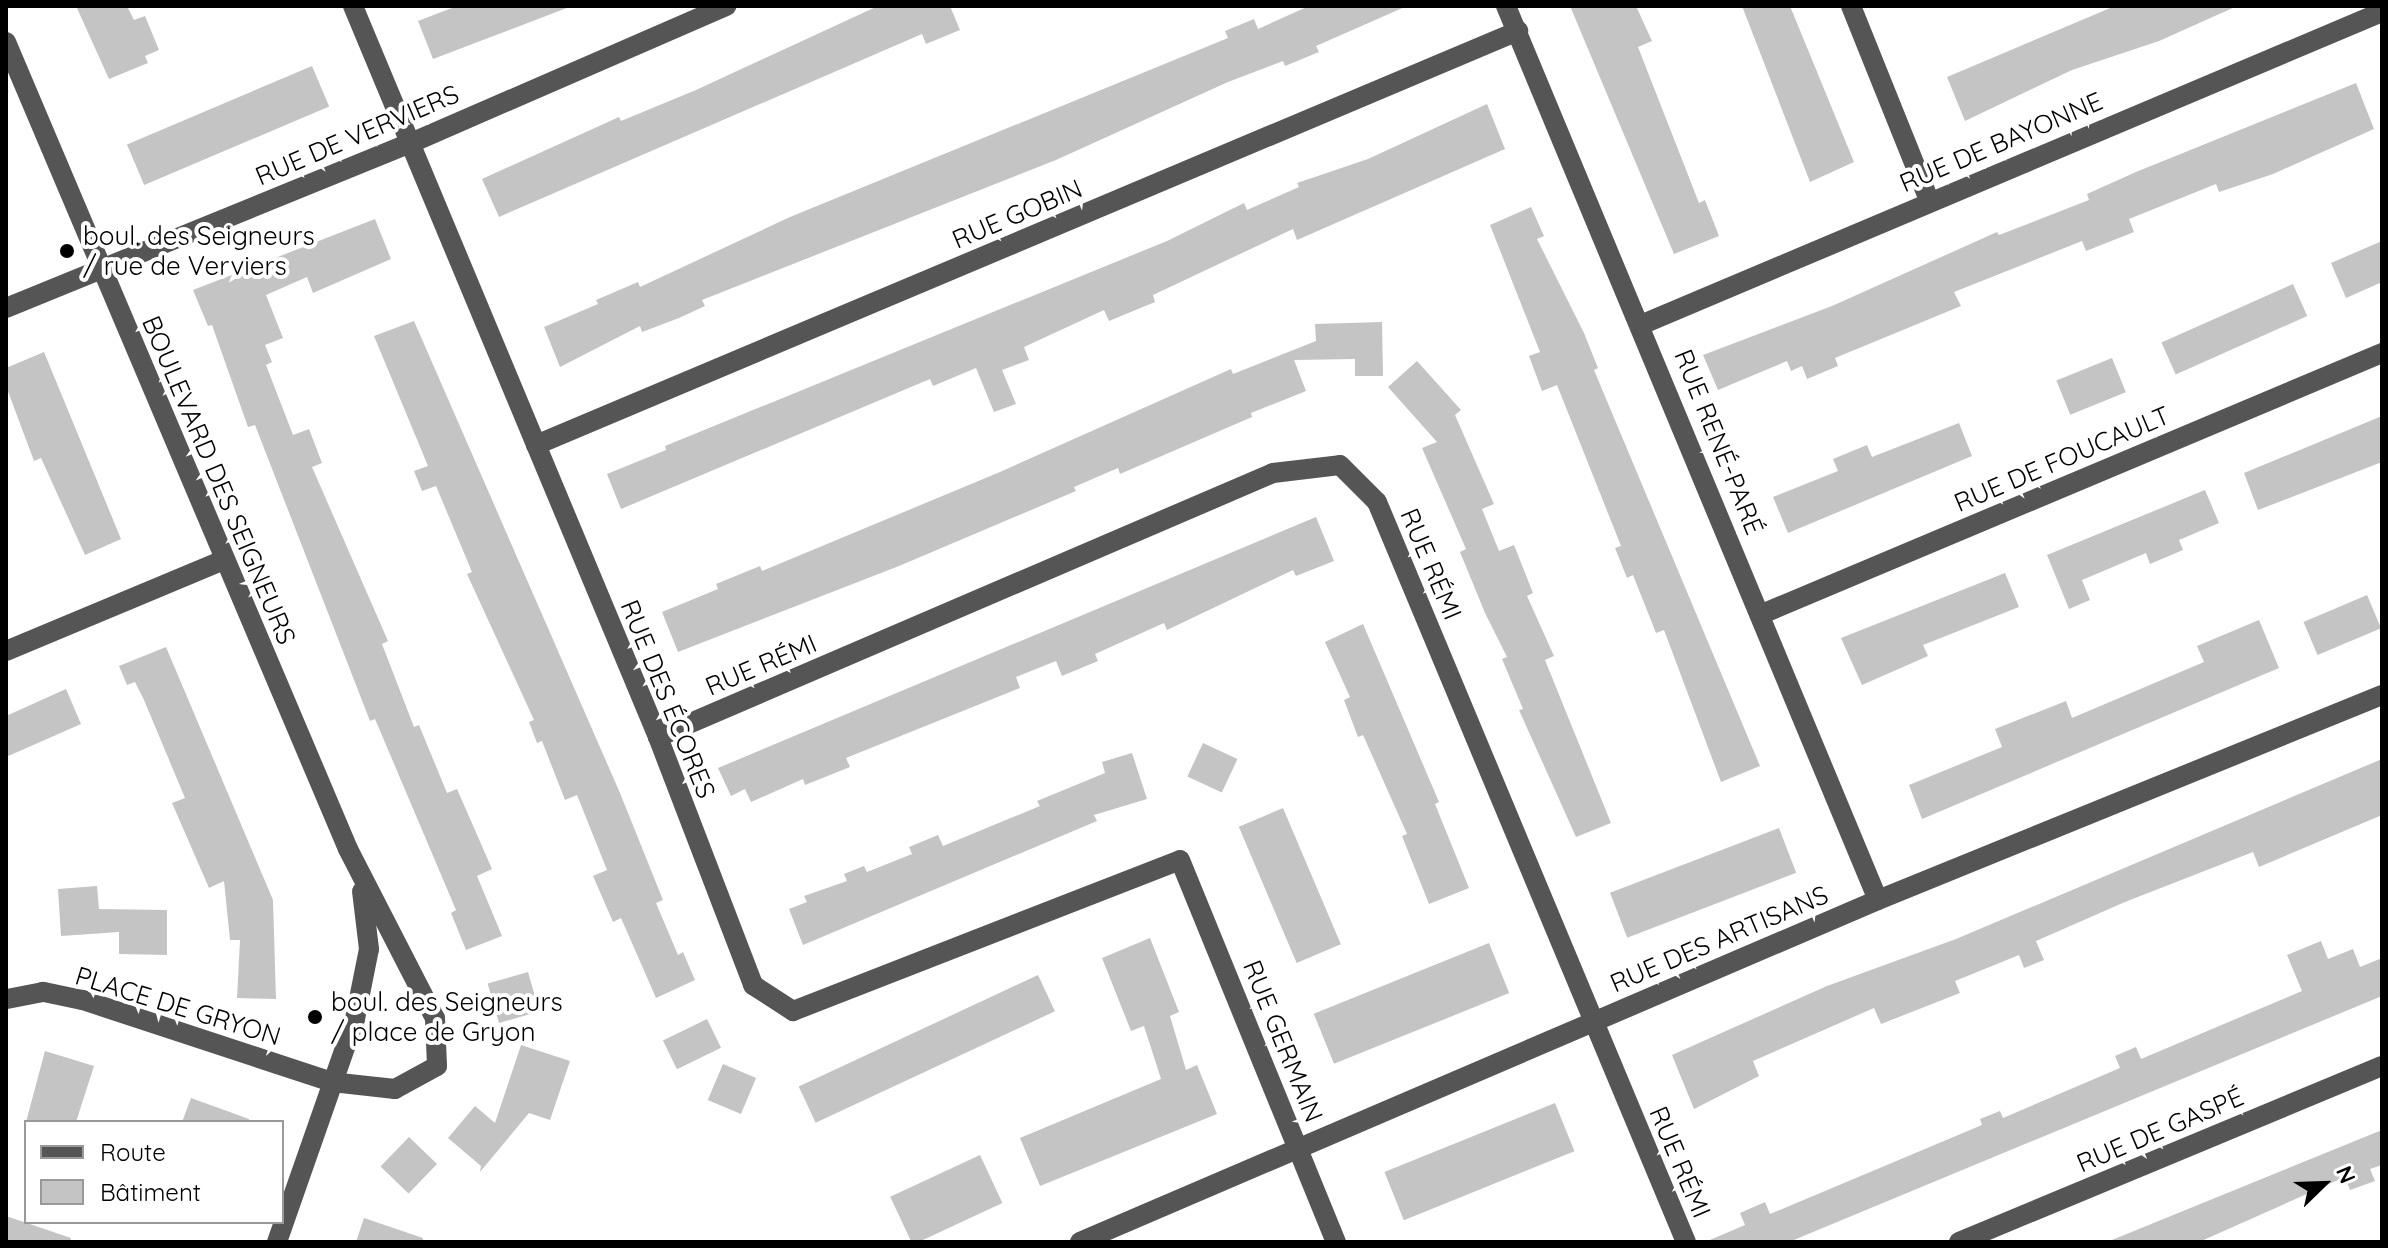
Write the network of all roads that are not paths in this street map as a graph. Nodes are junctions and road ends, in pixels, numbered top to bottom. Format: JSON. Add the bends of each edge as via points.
{"nodes":[{"id":1,"x":353,"y":6,"type":"edge"},
{"id":2,"x":726,"y":6,"type":"edge"},
{"id":3,"x":1506,"y":6,"type":"edge"},
{"id":4,"x":1851,"y":6,"type":"edge"},
{"id":5,"x":693,"y":12,"type":"edge"},
{"id":6,"x":2382,"y":12,"type":"edge"},
{"id":7,"x":1518,"y":31,"type":"junction"},
{"id":8,"x":6,"y":42,"type":"edge"},
{"id":9,"x":411,"y":143,"type":"junction"},
{"id":10,"x":1929,"y":200,"type":"junction"},
{"id":11,"x":101,"y":268,"type":"junction"},
{"id":12,"x":6,"y":308,"type":"edge"},
{"id":13,"x":1643,"y":324,"type":"junction"},
{"id":14,"x":2382,"y":353,"type":"edge"},
{"id":15,"x":536,"y":445,"type":"junction"},
{"id":16,"x":224,"y":560,"type":"junction"},
{"id":17,"x":1762,"y":614,"type":"junction"},
{"id":18,"x":6,"y":651,"type":"edge"},
{"id":19,"x":2382,"y":695,"type":"edge"},
{"id":20,"x":658,"y":737,"type":"junction"},
{"id":21,"x":348,"y":849,"type":"junction"},
{"id":22,"x":1180,"y":860,"type":"joint"},
{"id":23,"x":1878,"y":900,"type":"junction"},
{"id":24,"x":6,"y":999,"type":"edge"},
{"id":25,"x":1593,"y":1021,"type":"junction"},
{"id":26,"x":2382,"y":1066,"type":"edge"},
{"id":27,"x":332,"y":1082,"type":"junction"},
{"id":28,"x":1298,"y":1146,"type":"junction"},
{"id":29,"x":284,"y":1222,"type":"edge"},
{"id":30,"x":1080,"y":1242,"type":"edge"},
{"id":31,"x":1336,"y":1242,"type":"edge"},
{"id":32,"x":1686,"y":1242,"type":"edge"},
{"id":33,"x":1959,"y":1242,"type":"edge"}],
"edges":[{"from":1,"to":9,"type":"street","name":"RUE DES ÉCORES"},
{"from":2,"to":5,"type":"street","name":"RUE DE VERVIERS"},
{"from":3,"to":7,"type":"street","name":"RUE RENÉ-PARÉ"},
{"from":4,"to":10,"type":"street"},
{"from":5,"to":9,"type":"street","name":"RUE DE VERVIERS"},
{"from":6,"to":10,"type":"street","name":"RUE DE BAYONNE"},
{"from":7,"to":13,"type":"street","name":"RUE RENÉ-PARÉ"},
{"from":7,"to":15,"type":"street","name":"RUE GOBIN"},
{"from":8,"to":11,"type":"street","name":"BOULEVARD DES SEIGNEURS"},
{"from":9,"to":11,"type":"street","name":"RUE DE VERVIERS"},
{"from":9,"to":15,"type":"street","name":"RUE DES ÉCORES"},
{"from":10,"to":13,"type":"street","name":"RUE DE BAYONNE"},
{"from":11,"to":12,"type":"street","name":"RUE DE VERVIERS"},
{"from":11,"to":16,"type":"street","name":"BOULEVARD DES SEIGNEURS"},
{"from":13,"to":17,"type":"street","name":"RUE RENÉ-PARÉ"},
{"from":14,"to":17,"type":"street","name":"RUE DE FOUCAULT"},
{"from":15,"to":20,"type":"street","name":"RUE DES ÉCORES"},
{"from":16,"to":18,"type":"street"},
{"from":16,"to":21,"type":"street","name":"BOULEVARD DES SEIGNEURS"},
{"from":17,"to":23,"type":"street","name":"RUE RENÉ-PARÉ"},
{"from":19,"to":23,"type":"street","name":"RUE DES ARTISANS"},
{"from":20,"to":22,"type":"street","name":"RUE DES ÉCORES","via":[[753,985],[793,1011]]},
{"from":20,"to":25,"type":"street","name":"RUE RÉMI","via":[[1273,473],[1340,465],[1377,502]]},
{"from":21,"to":27,"type":"street","name":"BOULEVARD DES SEIGNEURS","via":[[366,903],[369,949],[355,1019]]},
{"from":21,"to":27,"type":"street","name":"BOULEVARD DES SEIGNEURS","via":[[435,1018],[437,1066],[395,1089]]},
{"from":22,"to":28,"type":"street","name":"RUE GERMAIN"},
{"from":23,"to":25,"type":"street","name":"RUE DES ARTISANS"},
{"from":24,"to":27,"type":"street","name":"PLACE DE GRYON","via":[[43,992],[82,1000]]},
{"from":25,"to":28,"type":"street","name":"RUE DES ARTISANS"},
{"from":25,"to":32,"type":"street","name":"RUE RÉMI"},
{"from":26,"to":33,"type":"street","name":"RUE DE GASPÉ"},
{"from":27,"to":29,"type":"street","name":"BOULEVARD DES SEIGNEURS"},
{"from":28,"to":30,"type":"street","name":"RUE DES ARTISANS"},
{"from":28,"to":31,"type":"street","name":"RUE GERMAIN"}]}
